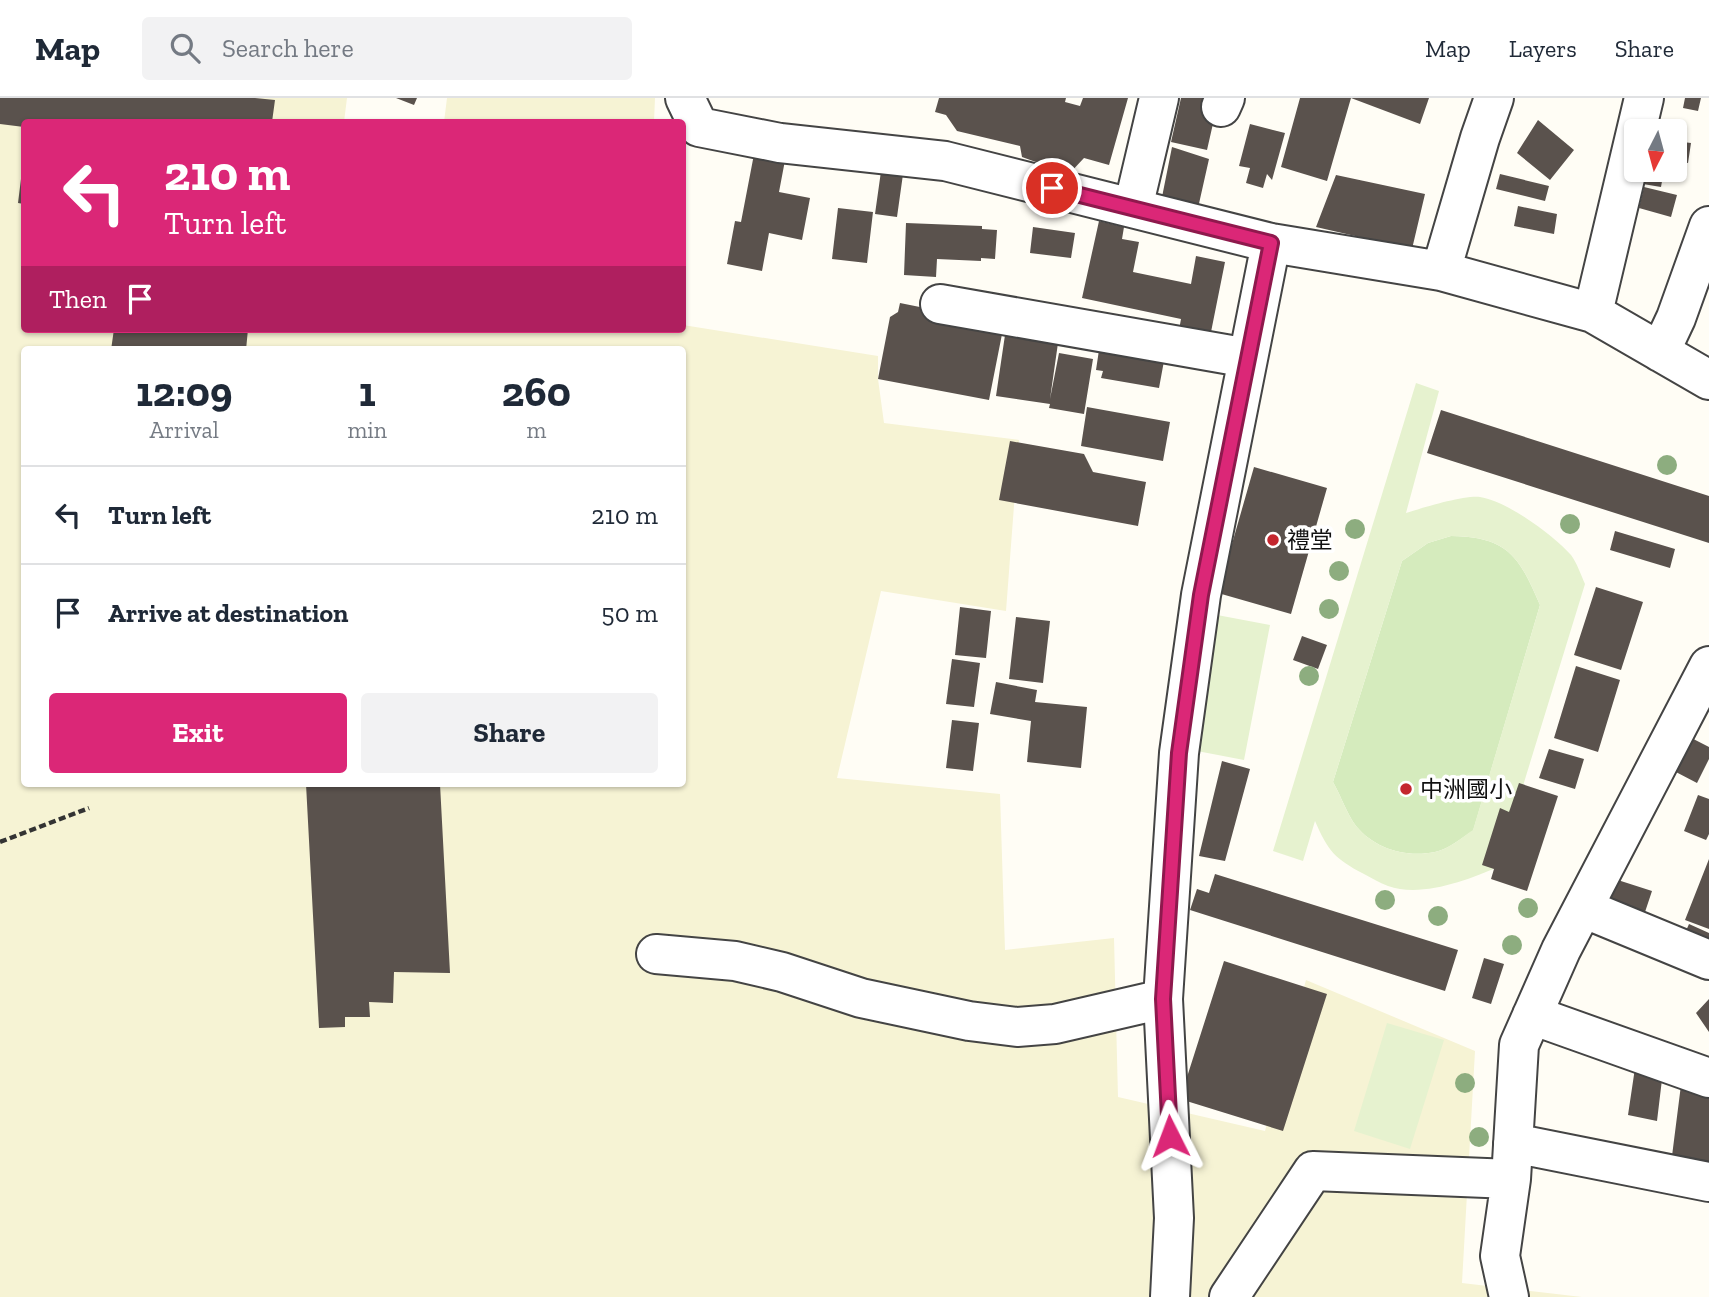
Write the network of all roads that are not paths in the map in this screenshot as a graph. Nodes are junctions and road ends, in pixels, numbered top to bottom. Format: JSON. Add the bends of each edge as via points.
{"nodes":[{"id":1,"x":1159,"y":98,"type":"edge"},
{"id":2,"x":1494,"y":98,"type":"edge"},
{"id":3,"x":1644,"y":98,"type":"edge"},
{"id":4,"x":686,"y":101,"type":"edge"},
{"id":5,"x":684,"y":119,"type":"edge"},
{"id":6,"x":1133,"y":208,"type":"junction"},
{"id":7,"x":1709,"y":226,"type":"edge"},
{"id":8,"x":1271,"y":243,"type":"junction"},
{"id":9,"x":1441,"y":271,"type":"junction"},
{"id":10,"x":940,"y":304,"type":"dead end"},
{"id":11,"x":1593,"y":313,"type":"junction"},
{"id":12,"x":1660,"y":352,"type":"junction"},
{"id":13,"x":1248,"y":358,"type":"junction"},
{"id":14,"x":1709,"y":380,"type":"edge"},
{"id":15,"x":1709,"y":666,"type":"edge"},
{"id":16,"x":1583,"y":908,"type":"junction"},
{"id":17,"x":656,"y":954,"type":"dead end"},
{"id":18,"x":1709,"y":960,"type":"edge"},
{"id":19,"x":1163,"y":999,"type":"junction"},
{"id":20,"x":1532,"y":1015,"type":"junction"},
{"id":21,"x":1709,"y":1078,"type":"edge"},
{"id":22,"x":1512,"y":1161,"type":"junction"},
{"id":23,"x":1709,"y":1182,"type":"edge"},
{"id":24,"x":1170,"y":1297,"type":"edge"},
{"id":25,"x":1228,"y":1297,"type":"edge"},
{"id":26,"x":1509,"y":1297,"type":"edge"}],
"edges":[{"from":1,"to":6,"type":"street"},
{"from":2,"to":9,"type":"street"},
{"from":3,"to":11,"type":"street"},
{"from":4,"to":5,"type":"street"},
{"from":4,"to":6,"type":"street","via":[[699,127],[780,143],[945,161]]},
{"from":6,"to":8,"type":"street"},
{"from":7,"to":12,"type":"street"},
{"from":8,"to":9,"type":"street"},
{"from":8,"to":13,"type":"street"},
{"from":9,"to":11,"type":"street"},
{"from":10,"to":13,"type":"street"},
{"from":11,"to":12,"type":"street"},
{"from":12,"to":14,"type":"street"},
{"from":13,"to":19,"type":"street","via":[[1201,595],[1179,753]]},
{"from":15,"to":16,"type":"street"},
{"from":16,"to":18,"type":"street"},
{"from":16,"to":20,"type":"street"},
{"from":17,"to":19,"type":"street","via":[[735,961],[861,998],[1017,1027],[1055,1024]]},
{"from":19,"to":24,"type":"street","via":[[1174,1218]]},
{"from":20,"to":21,"type":"street"},
{"from":20,"to":22,"type":"street","via":[[1519,1045]]},
{"from":22,"to":23,"type":"street"},
{"from":22,"to":25,"type":"street","via":[[1313,1171]]},
{"from":22,"to":26,"type":"street","via":[[1500,1256]]}]}
